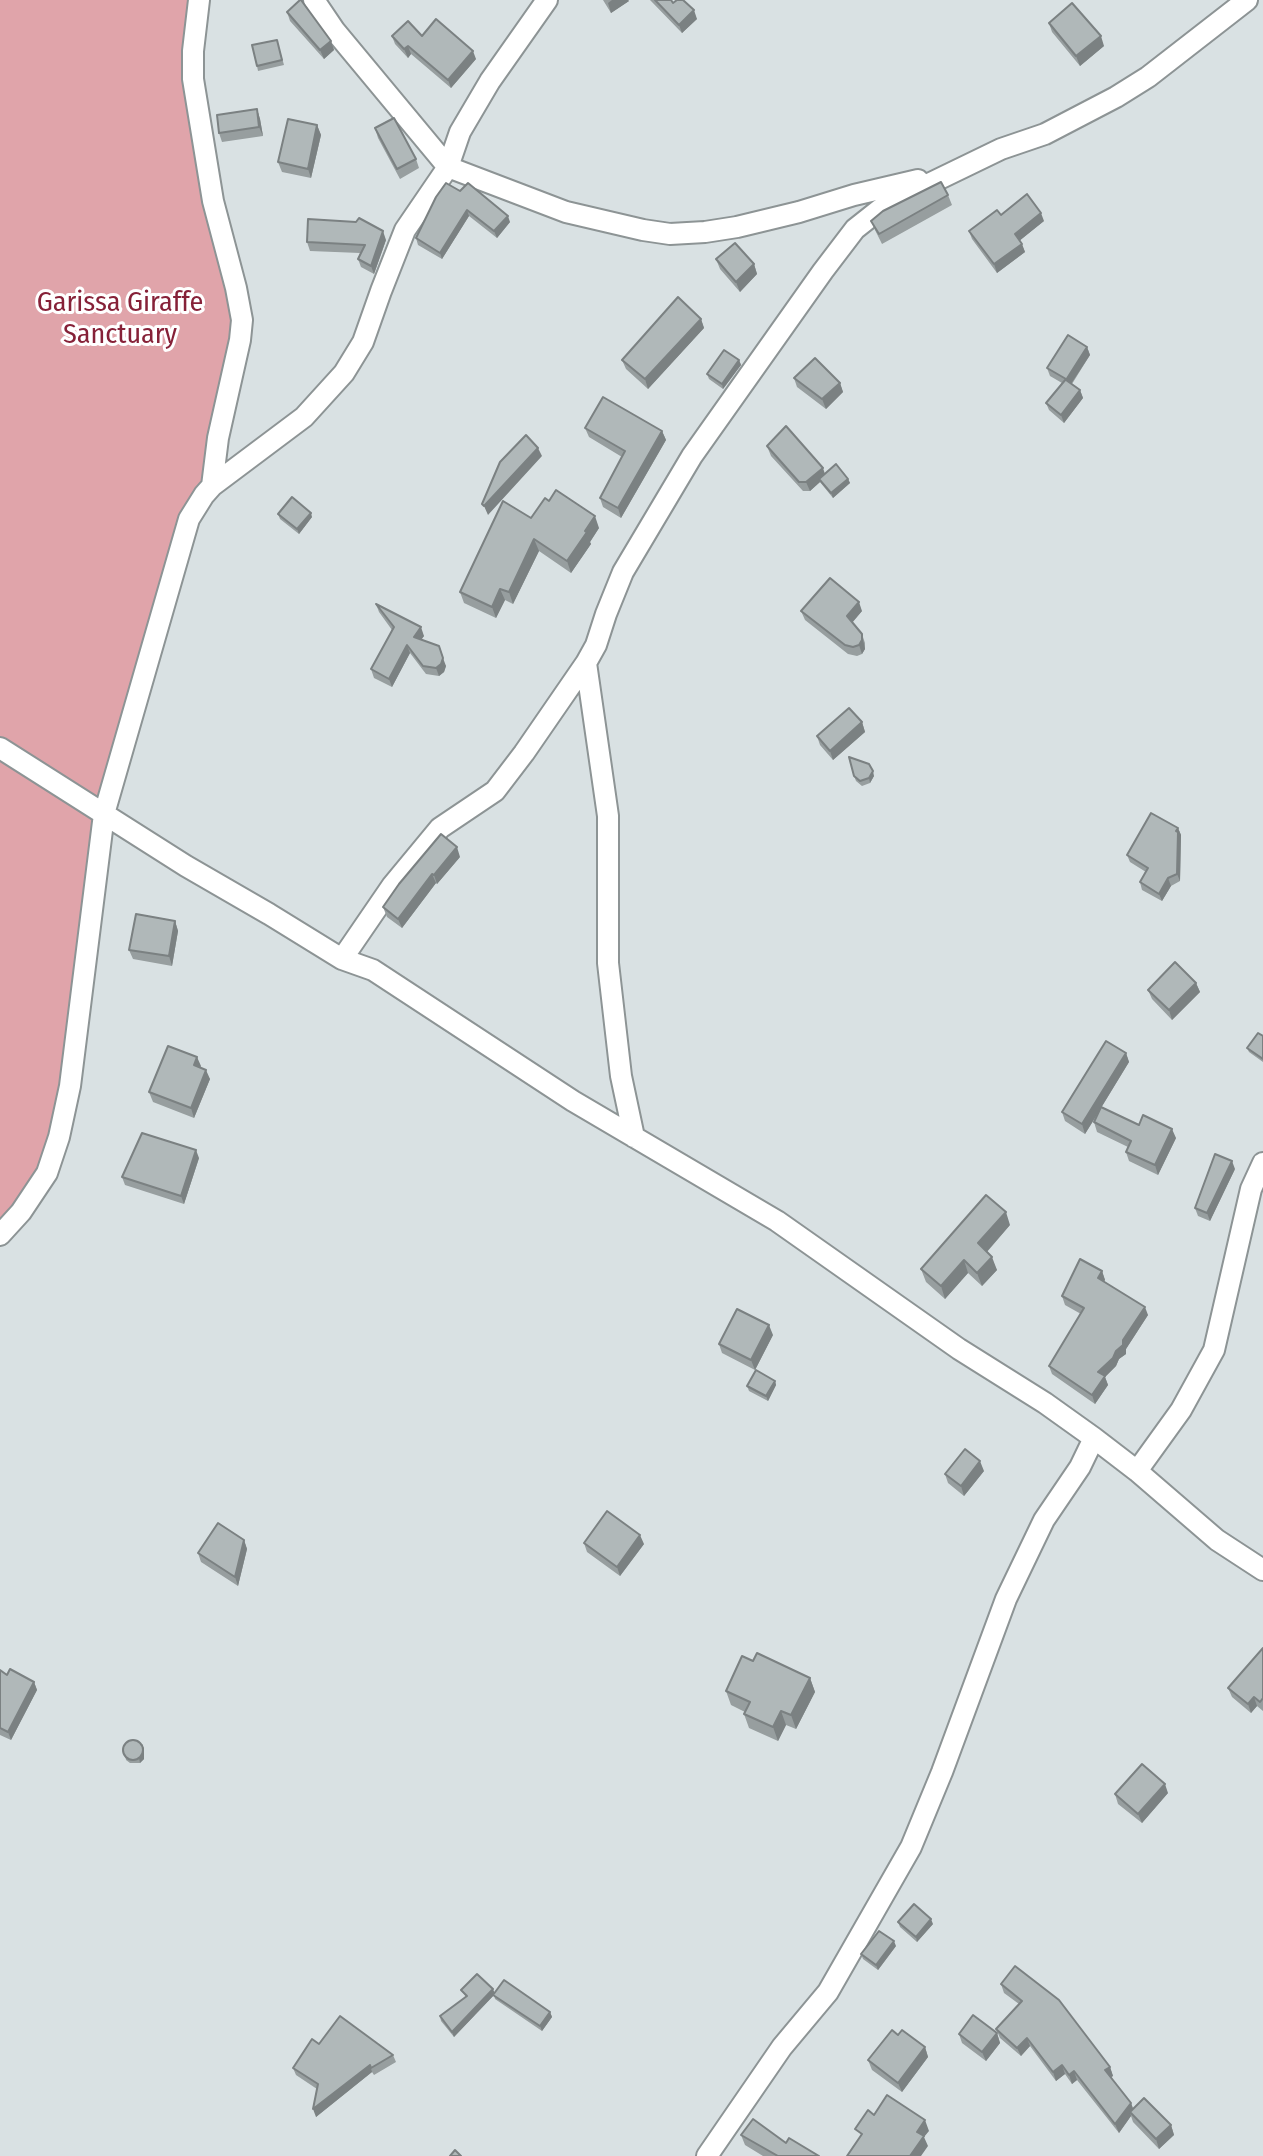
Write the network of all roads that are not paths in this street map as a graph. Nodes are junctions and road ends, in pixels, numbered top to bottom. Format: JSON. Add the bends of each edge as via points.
{"nodes":[{"id":1,"x":199,"y":0,"type":"edge"},
{"id":2,"x":314,"y":0,"type":"edge"},
{"id":3,"x":547,"y":0,"type":"edge"},
{"id":4,"x":1247,"y":0,"type":"edge"},
{"id":5,"x":448,"y":167,"type":"junction"},
{"id":6,"x":953,"y":171,"type":"junction"},
{"id":7,"x":212,"y":486,"type":"junction"},
{"id":8,"x":586,"y":663,"type":"junction"},
{"id":9,"x":0,"y":748,"type":"edge"},
{"id":10,"x":104,"y":814,"type":"junction"},
{"id":11,"x":342,"y":959,"type":"junction"},
{"id":12,"x":634,"y":1137,"type":"junction"},
{"id":13,"x":1263,"y":1163,"type":"edge"},
{"id":14,"x":0,"y":1235,"type":"edge"},
{"id":15,"x":1094,"y":1438,"type":"junction"},
{"id":16,"x":1137,"y":1471,"type":"junction"},
{"id":17,"x":1263,"y":1570,"type":"edge"},
{"id":18,"x":707,"y":2156,"type":"edge"}],
"edges":[{"from":1,"to":7,"type":"street","via":[[193,79],[213,201],[242,320]]},
{"from":2,"to":5,"type":"street"},
{"from":3,"to":5,"type":"street","via":[[490,81],[460,132]]},
{"from":4,"to":6,"type":"street","via":[[1116,97],[1045,134]]},
{"from":5,"to":6,"type":"street","via":[[566,212],[670,234],[737,227]]},
{"from":5,"to":7,"type":"street","via":[[405,230],[363,342],[344,373],[304,417]]},
{"from":6,"to":8,"type":"street","via":[[879,210],[855,229],[823,271],[646,530]]},
{"from":7,"to":10,"type":"street","via":[[189,519]]},
{"from":8,"to":11,"type":"street","via":[[495,791],[440,828]]},
{"from":8,"to":12,"type":"street","via":[[608,816],[608,963]]},
{"from":9,"to":10,"type":"street"},
{"from":10,"to":11,"type":"street"},
{"from":10,"to":14,"type":"street","via":[[59,1137],[47,1173]]},
{"from":11,"to":12,"type":"street","via":[[373,970]]},
{"from":12,"to":15,"type":"street","via":[[777,1221]]},
{"from":13,"to":16,"type":"street","via":[[1251,1189],[1214,1350],[1181,1410]]},
{"from":15,"to":16,"type":"street"},
{"from":15,"to":18,"type":"street","via":[[1044,1520],[1006,1599],[911,1847],[828,1992],[782,2047]]},
{"from":16,"to":17,"type":"street","via":[[1217,1540]]}]}
